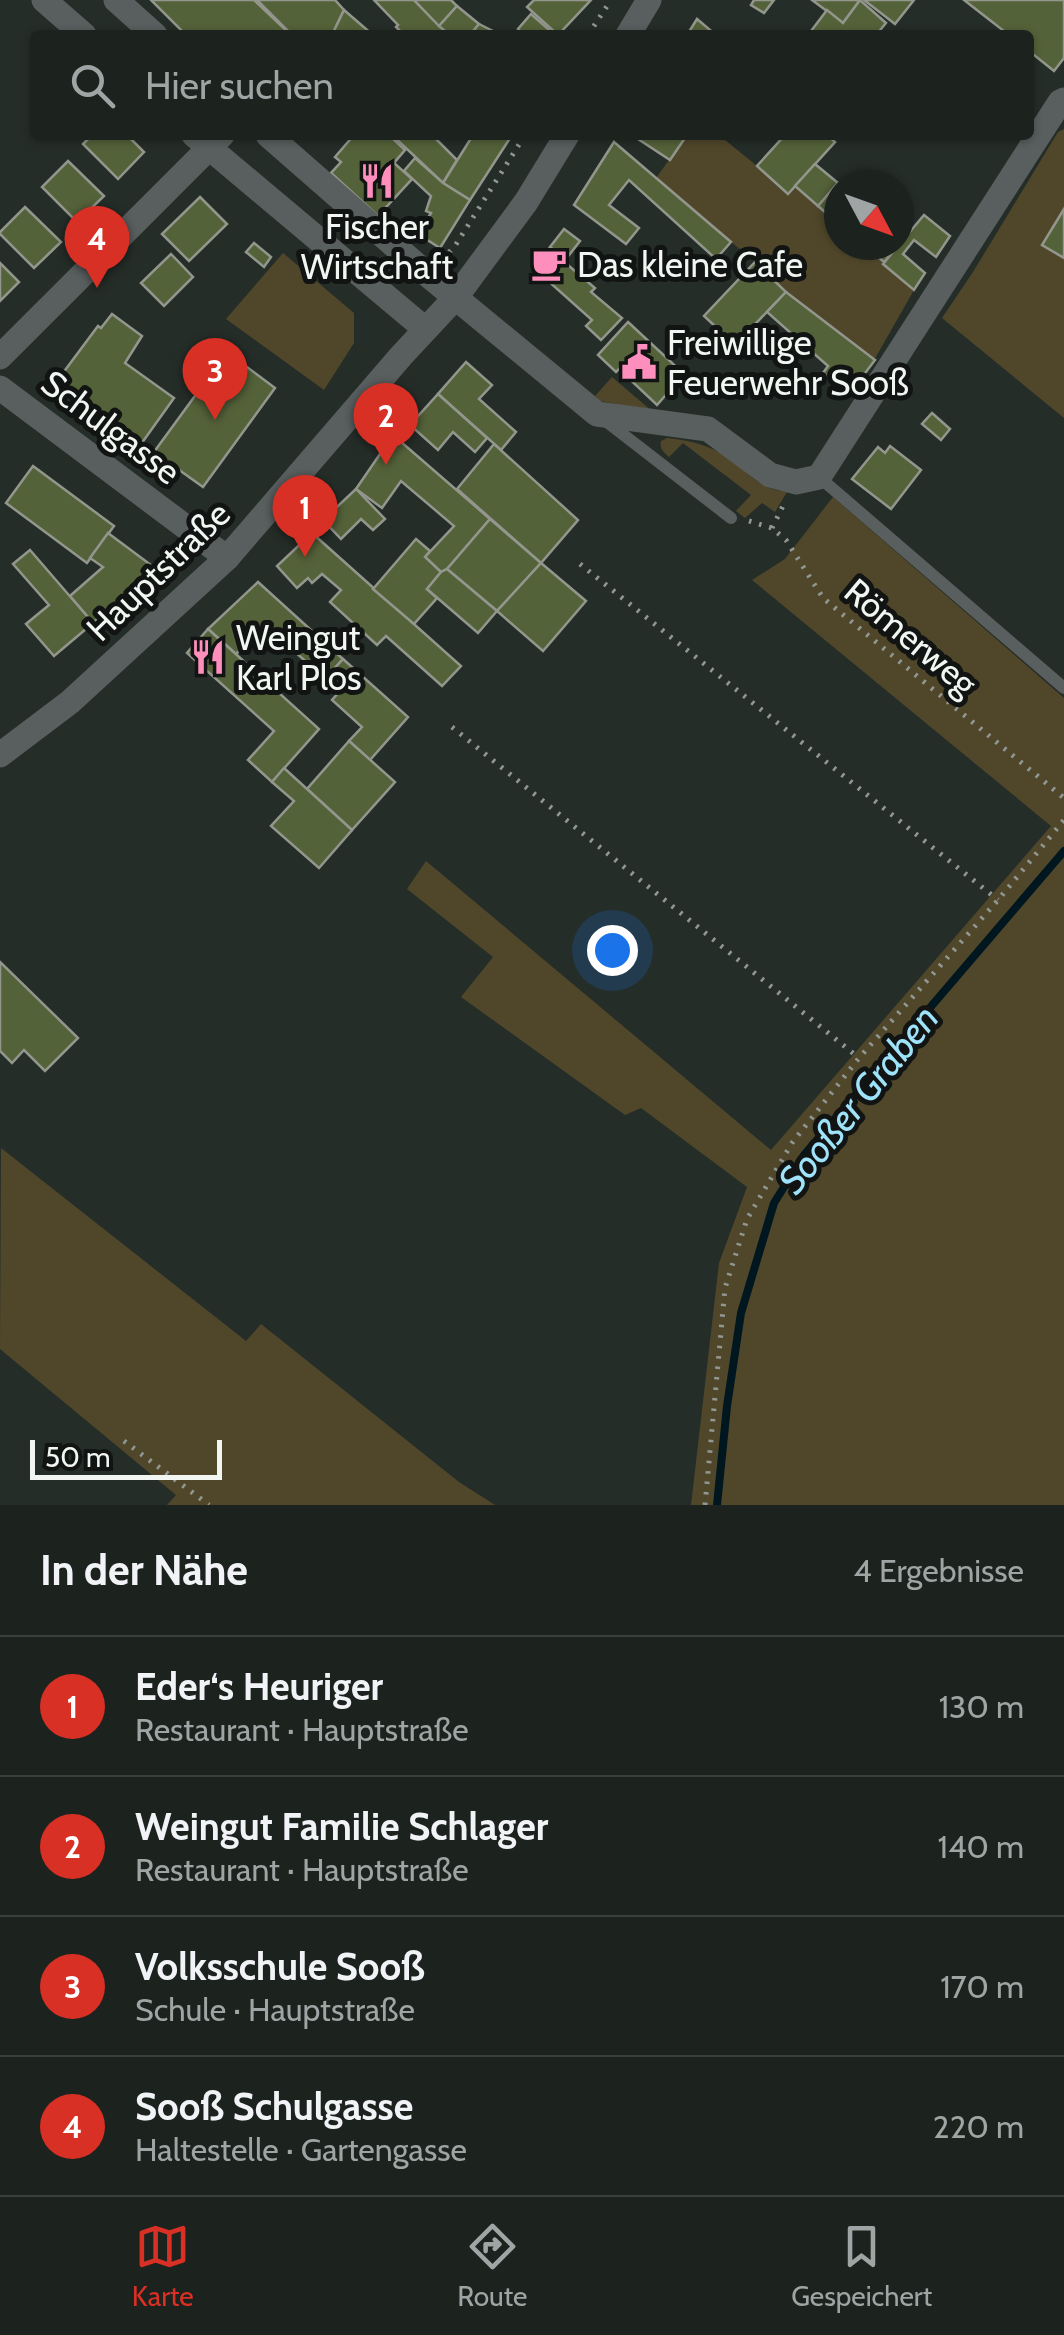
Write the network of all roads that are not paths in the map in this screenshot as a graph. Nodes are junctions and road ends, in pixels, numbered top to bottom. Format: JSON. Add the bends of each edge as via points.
{"nodes":[{"id":1,"x":116,"y":0,"type":"edge"},
{"id":2,"x":650,"y":0,"type":"edge"},
{"id":3,"x":60,"y":5,"type":"edge"},
{"id":4,"x":80,"y":30,"type":"edge"},
{"id":5,"x":149,"y":30,"type":"edge"},
{"id":6,"x":631,"y":30,"type":"edge"},
{"id":7,"x":1064,"y":100,"type":"edge"},
{"id":8,"x":208,"y":140,"type":"edge"},
{"id":9,"x":274,"y":140,"type":"edge"},
{"id":10,"x":564,"y":140,"type":"edge"},
{"id":11,"x":456,"y":297,"type":"junction"},
{"id":12,"x":425,"y":329,"type":"junction"},
{"id":13,"x":0,"y":357,"type":"edge"},
{"id":14,"x":0,"y":388,"type":"edge"},
{"id":15,"x":597,"y":414,"type":"junction"},
{"id":16,"x":807,"y":480,"type":"junction"},
{"id":17,"x":731,"y":518,"type":"road end"},
{"id":18,"x":228,"y":558,"type":"junction"},
{"id":19,"x":1064,"y":688,"type":"edge"},
{"id":20,"x":0,"y":756,"type":"edge"}],
"edges":[{"from":1,"to":5,"type":"street"},
{"from":2,"to":6,"type":"street"},
{"from":3,"to":4,"type":"street"},
{"from":7,"to":16,"type":"street"},
{"from":8,"to":12,"type":"street"},
{"from":8,"to":13,"type":"street"},
{"from":9,"to":11,"type":"street"},
{"from":10,"to":11,"type":"street","name":"Hauptstraße"},
{"from":11,"to":12,"type":"street","name":"Hauptstraße"},
{"from":11,"to":15,"type":"street"},
{"from":12,"to":18,"type":"street","name":"Hauptstraße"},
{"from":14,"to":18,"type":"street","name":"Schulgasse"},
{"from":15,"to":16,"type":"street","via":[[708,430],[770,475]]},
{"from":15,"to":17,"type":"lane"},
{"from":16,"to":19,"type":"lane"},
{"from":18,"to":20,"type":"street","name":"Hauptstraße","via":[[70,702]]}]}
